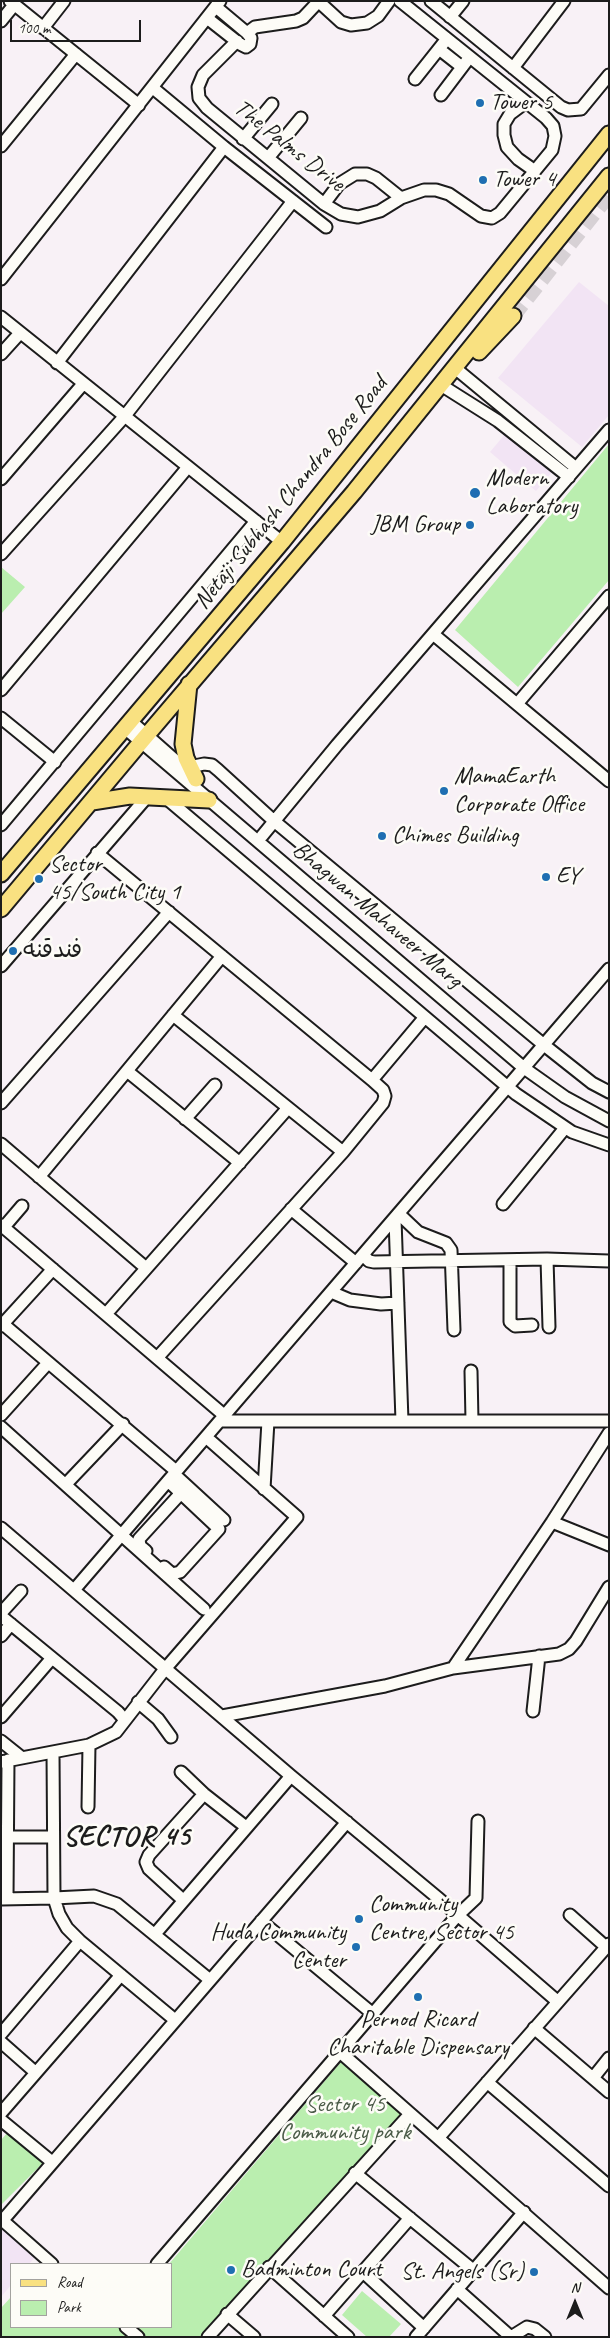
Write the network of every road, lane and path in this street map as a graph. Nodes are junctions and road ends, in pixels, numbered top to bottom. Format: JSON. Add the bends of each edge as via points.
{"nodes":[{"id":1,"x":64,"y":1,"type":"edge"},
{"id":2,"x":318,"y":1,"type":"edge"},
{"id":3,"x":389,"y":1,"type":"edge"},
{"id":4,"x":400,"y":1,"type":"edge"},
{"id":5,"x":431,"y":1,"type":"edge"},
{"id":6,"x":463,"y":1,"type":"edge"},
{"id":7,"x":564,"y":1,"type":"edge"},
{"id":8,"x":12,"y":3,"type":"edge"},
{"id":9,"x":218,"y":4,"type":"edge"},
{"id":10,"x":450,"y":17,"type":"junction"},
{"id":11,"x":207,"y":18,"type":"junction"},
{"id":12,"x":1,"y":21,"type":"edge"},
{"id":13,"x":43,"y":28,"type":"junction"},
{"id":14,"x":247,"y":33,"type":"junction"},
{"id":15,"x":237,"y":41,"type":"junction"},
{"id":16,"x":443,"y":45,"type":"junction"},
{"id":17,"x":76,"y":54,"type":"junction"},
{"id":18,"x":465,"y":62,"type":"junction"},
{"id":19,"x":513,"y":68,"type":"junction"},
{"id":20,"x":609,"y":75,"type":"edge"},
{"id":21,"x":415,"y":79,"type":"dead end"},
{"id":22,"x":153,"y":88,"type":"junction"},
{"id":23,"x":441,"y":95,"type":"dead end"},
{"id":24,"x":526,"y":102,"type":"junction"},
{"id":25,"x":272,"y":104,"type":"dead end"},
{"id":26,"x":139,"y":105,"type":"junction"},
{"id":27,"x":301,"y":118,"type":"dead end"},
{"id":28,"x":609,"y":134,"type":"edge"},
{"id":29,"x":243,"y":139,"type":"junction"},
{"id":30,"x":1,"y":146,"type":"edge"},
{"id":31,"x":224,"y":147,"type":"junction"},
{"id":32,"x":268,"y":158,"type":"junction"},
{"id":33,"x":535,"y":171,"type":"junction"},
{"id":34,"x":609,"y":176,"type":"edge"},
{"id":35,"x":401,"y":198,"type":"junction"},
{"id":36,"x":293,"y":201,"type":"junction"},
{"id":37,"x":324,"y":204,"type":"junction"},
{"id":38,"x":326,"y":227,"type":"dead end"},
{"id":39,"x":1,"y":279,"type":"edge"},
{"id":40,"x":513,"y":316,"type":"tunnel mouth"},
{"id":41,"x":1,"y":318,"type":"edge"},
{"id":42,"x":20,"y":333,"type":"junction"},
{"id":43,"x":1,"y":354,"type":"edge"},
{"id":44,"x":57,"y":363,"type":"junction"},
{"id":45,"x":458,"y":365,"type":"junction"},
{"id":46,"x":83,"y":384,"type":"junction"},
{"id":47,"x":441,"y":385,"type":"junction"},
{"id":48,"x":124,"y":417,"type":"junction"},
{"id":49,"x":609,"y":430,"type":"edge"},
{"id":50,"x":188,"y":467,"type":"junction"},
{"id":51,"x":572,"y":472,"type":"junction"},
{"id":52,"x":1,"y":479,"type":"edge"},
{"id":53,"x":256,"y":521,"type":"junction"},
{"id":54,"x":282,"y":542,"type":"junction"},
{"id":55,"x":1,"y":554,"type":"edge"},
{"id":56,"x":609,"y":596,"type":"edge"},
{"id":57,"x":433,"y":634,"type":"junction"},
{"id":58,"x":194,"y":648,"type":"junction"},
{"id":59,"x":208,"y":662,"type":"junction"},
{"id":60,"x":189,"y":684,"type":"junction"},
{"id":61,"x":1,"y":690,"type":"edge"},
{"id":62,"x":517,"y":704,"type":"junction"},
{"id":63,"x":1,"y":718,"type":"edge"},
{"id":64,"x":129,"y":725,"type":"junction"},
{"id":65,"x":144,"y":738,"type":"junction"},
{"id":66,"x":54,"y":762,"type":"junction"},
{"id":67,"x":193,"y":773,"type":"junction"},
{"id":68,"x":609,"y":781,"type":"edge"},
{"id":69,"x":147,"y":797,"type":"junction"},
{"id":70,"x":166,"y":798,"type":"junction"},
{"id":71,"x":209,"y":800,"type":"junction"},
{"id":72,"x":92,"y":802,"type":"junction"},
{"id":73,"x":274,"y":821,"type":"junction"},
{"id":74,"x":1,"y":825,"type":"edge"},
{"id":75,"x":262,"y":836,"type":"junction"},
{"id":76,"x":97,"y":853,"type":"junction"},
{"id":77,"x":1,"y":874,"type":"edge"},
{"id":78,"x":1,"y":909,"type":"edge"},
{"id":79,"x":169,"y":912,"type":"junction"},
{"id":80,"x":222,"y":956,"type":"junction"},
{"id":81,"x":1,"y":966,"type":"edge"},
{"id":82,"x":609,"y":970,"type":"edge"},
{"id":83,"x":173,"y":1015,"type":"junction"},
{"id":84,"x":425,"y":1017,"type":"junction"},
{"id":85,"x":544,"y":1045,"type":"junction"},
{"id":86,"x":527,"y":1066,"type":"junction"},
{"id":87,"x":126,"y":1071,"type":"junction"},
{"id":88,"x":372,"y":1080,"type":"junction"},
{"id":89,"x":215,"y":1085,"type":"dead end"},
{"id":90,"x":508,"y":1087,"type":"junction"},
{"id":91,"x":609,"y":1092,"type":"edge"},
{"id":92,"x":1,"y":1103,"type":"edge"},
{"id":93,"x":288,"y":1108,"type":"junction"},
{"id":94,"x":609,"y":1113,"type":"edge"},
{"id":95,"x":185,"y":1119,"type":"junction"},
{"id":96,"x":609,"y":1121,"type":"edge"},
{"id":97,"x":565,"y":1128,"type":"junction"},
{"id":98,"x":1,"y":1144,"type":"edge"},
{"id":99,"x":609,"y":1145,"type":"edge"},
{"id":100,"x":343,"y":1152,"type":"junction"},
{"id":101,"x":240,"y":1163,"type":"junction"},
{"id":102,"x":38,"y":1176,"type":"junction"},
{"id":103,"x":502,"y":1204,"type":"dead end"},
{"id":104,"x":22,"y":1206,"type":"dead end"},
{"id":105,"x":292,"y":1209,"type":"junction"},
{"id":106,"x":397,"y":1216,"type":"junction"},
{"id":107,"x":3,"y":1226,"type":"edge"},
{"id":108,"x":360,"y":1259,"type":"junction"},
{"id":109,"x":547,"y":1259,"type":"junction"},
{"id":110,"x":397,"y":1260,"type":"junction"},
{"id":111,"x":510,"y":1260,"type":"junction"},
{"id":112,"x":452,"y":1261,"type":"junction"},
{"id":113,"x":609,"y":1261,"type":"edge"},
{"id":114,"x":146,"y":1268,"type":"junction"},
{"id":115,"x":53,"y":1269,"type":"junction"},
{"id":116,"x":331,"y":1292,"type":"junction"},
{"id":117,"x":398,"y":1303,"type":"junction"},
{"id":118,"x":106,"y":1314,"type":"junction"},
{"id":119,"x":2,"y":1325,"type":"edge"},
{"id":120,"x":532,"y":1325,"type":"dead end"},
{"id":121,"x":550,"y":1327,"type":"dead end"},
{"id":122,"x":454,"y":1330,"type":"dead end"},
{"id":123,"x":157,"y":1358,"type":"junction"},
{"id":124,"x":48,"y":1363,"type":"junction"},
{"id":125,"x":471,"y":1371,"type":"dead end"},
{"id":126,"x":1,"y":1415,"type":"edge"},
{"id":127,"x":222,"y":1419,"type":"junction"},
{"id":128,"x":268,"y":1421,"type":"junction"},
{"id":129,"x":402,"y":1421,"type":"junction"},
{"id":130,"x":472,"y":1421,"type":"junction"},
{"id":131,"x":609,"y":1421,"type":"edge"},
{"id":132,"x":123,"y":1424,"type":"junction"},
{"id":133,"x":1,"y":1427,"type":"edge"},
{"id":134,"x":609,"y":1433,"type":"edge"},
{"id":135,"x":206,"y":1437,"type":"junction"},
{"id":136,"x":173,"y":1475,"type":"junction"},
{"id":137,"x":66,"y":1484,"type":"junction"},
{"id":138,"x":264,"y":1489,"type":"junction"},
{"id":139,"x":181,"y":1493,"type":"junction"},
{"id":140,"x":224,"y":1520,"type":"dead end"},
{"id":141,"x":552,"y":1522,"type":"junction"},
{"id":142,"x":1,"y":1528,"type":"edge"},
{"id":143,"x":121,"y":1535,"type":"junction"},
{"id":144,"x":609,"y":1545,"type":"edge"},
{"id":145,"x":609,"y":1587,"type":"edge"},
{"id":146,"x":74,"y":1590,"type":"junction"},
{"id":147,"x":21,"y":1591,"type":"dead end"},
{"id":148,"x":204,"y":1609,"type":"dead end"},
{"id":149,"x":1,"y":1614,"type":"edge"},
{"id":150,"x":11,"y":1624,"type":"junction"},
{"id":151,"x":1,"y":1636,"type":"edge"},
{"id":152,"x":538,"y":1656,"type":"junction"},
{"id":153,"x":52,"y":1658,"type":"junction"},
{"id":154,"x":453,"y":1668,"type":"junction"},
{"id":155,"x":165,"y":1669,"type":"junction"},
{"id":156,"x":138,"y":1702,"type":"junction"},
{"id":157,"x":533,"y":1711,"type":"dead end"},
{"id":158,"x":222,"y":1716,"type":"junction"},
{"id":159,"x":1,"y":1717,"type":"edge"},
{"id":160,"x":124,"y":1720,"type":"junction"},
{"id":161,"x":171,"y":1738,"type":"dead end"},
{"id":162,"x":1,"y":1741,"type":"edge"},
{"id":163,"x":89,"y":1745,"type":"junction"},
{"id":164,"x":53,"y":1752,"type":"junction"},
{"id":165,"x":21,"y":1757,"type":"junction"},
{"id":166,"x":4,"y":1761,"type":"edge"},
{"id":167,"x":181,"y":1772,"type":"dead end"},
{"id":168,"x":291,"y":1776,"type":"junction"},
{"id":169,"x":204,"y":1794,"type":"junction"},
{"id":170,"x":88,"y":1807,"type":"dead end"},
{"id":171,"x":478,"y":1821,"type":"dead end"},
{"id":172,"x":347,"y":1822,"type":"junction"},
{"id":173,"x":246,"y":1827,"type":"junction"},
{"id":174,"x":7,"y":1837,"type":"junction"},
{"id":175,"x":53,"y":1837,"type":"junction"},
{"id":176,"x":54,"y":1898,"type":"junction"},
{"id":177,"x":4,"y":1899,"type":"edge"},
{"id":178,"x":183,"y":1900,"type":"junction"},
{"id":179,"x":570,"y":1915,"type":"dead end"},
{"id":180,"x":457,"y":1916,"type":"junction"},
{"id":181,"x":261,"y":1921,"type":"junction"},
{"id":182,"x":155,"y":1934,"type":"junction"},
{"id":183,"x":80,"y":1941,"type":"junction"},
{"id":184,"x":607,"y":1946,"type":"edge"},
{"id":185,"x":121,"y":1975,"type":"junction"},
{"id":186,"x":210,"y":1980,"type":"junction"},
{"id":187,"x":557,"y":2001,"type":"junction"},
{"id":188,"x":373,"y":2014,"type":"junction"},
{"id":189,"x":175,"y":2020,"type":"junction"},
{"id":190,"x":534,"y":2028,"type":"junction"},
{"id":191,"x":1,"y":2034,"type":"edge"},
{"id":192,"x":1,"y":2042,"type":"edge"},
{"id":193,"x":340,"y":2052,"type":"junction"},
{"id":194,"x":609,"y":2058,"type":"edge"},
{"id":195,"x":35,"y":2072,"type":"junction"},
{"id":196,"x":593,"y":2078,"type":"junction"},
{"id":197,"x":487,"y":2082,"type":"junction"},
{"id":198,"x":609,"y":2092,"type":"edge"},
{"id":199,"x":1,"y":2114,"type":"edge"},
{"id":200,"x":410,"y":2114,"type":"junction"},
{"id":201,"x":1,"y":2120,"type":"edge"},
{"id":202,"x":439,"y":2137,"type":"junction"},
{"id":203,"x":52,"y":2162,"type":"junction"},
{"id":204,"x":355,"y":2173,"type":"junction"},
{"id":205,"x":609,"y":2186,"type":"edge"},
{"id":206,"x":524,"y":2212,"type":"junction"},
{"id":207,"x":410,"y":2218,"type":"junction"},
{"id":208,"x":2,"y":2220,"type":"edge"},
{"id":209,"x":51,"y":2263,"type":"edge"},
{"id":210,"x":158,"y":2263,"type":"edge"},
{"id":211,"x":269,"y":2267,"type":"junction"},
{"id":212,"x":473,"y":2270,"type":"junction"},
{"id":213,"x":362,"y":2272,"type":"junction"},
{"id":214,"x":609,"y":2288,"type":"edge"},
{"id":215,"x":457,"y":2289,"type":"junction"},
{"id":216,"x":227,"y":2314,"type":"junction"},
{"id":217,"x":324,"y":2316,"type":"junction"},
{"id":218,"x":127,"y":2328,"type":"edge"},
{"id":219,"x":420,"y":2332,"type":"edge"},
{"id":220,"x":137,"y":2336,"type":"edge"},
{"id":221,"x":208,"y":2337,"type":"edge"},
{"id":222,"x":254,"y":2337,"type":"edge"},
{"id":223,"x":348,"y":2337,"type":"edge"},
{"id":224,"x":511,"y":2337,"type":"edge"},
{"id":225,"x":545,"y":2337,"type":"edge"}],
"edges":[{"from":1,"to":13,"type":"street"},
{"from":2,"to":3,"type":"street","via":[[341,22],[350,25],[367,23],[378,16]]},
{"from":2,"to":14,"type":"street","name":"The Palms Drive","via":[[296,22],[255,27]]},
{"from":4,"to":16,"type":"street","name":"The Palms Drive"},
{"from":5,"to":10,"type":"street"},
{"from":6,"to":10,"type":"street"},
{"from":7,"to":19,"type":"street"},
{"from":8,"to":12,"type":"street"},
{"from":8,"to":13,"type":"street"},
{"from":9,"to":11,"type":"street"},
{"from":9,"to":14,"type":"street"},
{"from":10,"to":19,"type":"street"},
{"from":11,"to":15,"type":"street"},
{"from":11,"to":22,"type":"street"},
{"from":13,"to":17,"type":"street"},
{"from":14,"to":15,"type":"street","name":"The Palms Drive","via":[[251,40],[248,46]]},
{"from":15,"to":29,"type":"street","name":"The Palms Drive","via":[[203,75],[198,87],[199,98],[207,108]]},
{"from":16,"to":18,"type":"street","name":"The Palms Drive"},
{"from":16,"to":21,"type":"street"},
{"from":17,"to":26,"type":"street"},
{"from":17,"to":30,"type":"street"},
{"from":18,"to":23,"type":"street"},
{"from":18,"to":24,"type":"street","name":"The Palms Drive"},
{"from":19,"to":20,"type":"street","via":[[562,107],[575,111],[581,110]]},
{"from":22,"to":26,"type":"street"},
{"from":22,"to":31,"type":"street"},
{"from":24,"to":33,"type":"street","name":"The Palms Drive","via":[[553,126],[555,136],[552,150]]},
{"from":24,"to":33,"type":"street","via":[[510,114],[504,124],[504,135],[507,147]]},
{"from":25,"to":29,"type":"street"},
{"from":26,"to":39,"type":"street"},
{"from":27,"to":32,"type":"street"},
{"from":28,"to":54,"type":"main road","name":"Netaji Subhash Chandra Bose Road"},
{"from":29,"to":32,"type":"street","name":"The Palms Drive"},
{"from":31,"to":36,"type":"street"},
{"from":31,"to":44,"type":"street"},
{"from":32,"to":37,"type":"street","name":"The Palms Drive"},
{"from":33,"to":35,"type":"street","name":"The Palms Drive","via":[[500,213],[492,218],[481,216],[449,194],[436,190],[424,190]]},
{"from":34,"to":45,"type":"main road","name":"Netaji Subhash Chandra Bose Road"},
{"from":35,"to":37,"type":"street","name":"The Palms Drive","via":[[380,211],[358,217],[341,214]]},
{"from":35,"to":37,"type":"street","via":[[376,178],[355,174],[339,184]]},
{"from":36,"to":38,"type":"street"},
{"from":36,"to":48,"type":"street"},
{"from":40,"to":45,"type":"main road","via":[[480,352]]},
{"from":41,"to":42,"type":"street"},
{"from":42,"to":43,"type":"street"},
{"from":42,"to":44,"type":"street"},
{"from":44,"to":46,"type":"street"},
{"from":45,"to":47,"type":"main road","name":"Netaji Subhash Chandra Bose Road"},
{"from":45,"to":51,"type":"street"},
{"from":46,"to":48,"type":"street"},
{"from":46,"to":52,"type":"street"},
{"from":47,"to":51,"type":"street"},
{"from":47,"to":59,"type":"main road","name":"Netaji Subhash Chandra Bose Road"},
{"from":48,"to":50,"type":"street"},
{"from":48,"to":55,"type":"street"},
{"from":49,"to":51,"type":"street"},
{"from":50,"to":53,"type":"street"},
{"from":50,"to":61,"type":"street"},
{"from":51,"to":57,"type":"street"},
{"from":53,"to":54,"type":"street"},
{"from":53,"to":66,"type":"street"},
{"from":54,"to":58,"type":"main road","name":"Netaji Subhash Chandra Bose Road"},
{"from":56,"to":62,"type":"street"},
{"from":57,"to":62,"type":"street"},
{"from":57,"to":73,"type":"street"},
{"from":58,"to":59,"type":"main road"},
{"from":58,"to":64,"type":"main road","name":"Netaji Subhash Chandra Bose Road"},
{"from":59,"to":60,"type":"main road","name":"Netaji Subhash Chandra Bose Road"},
{"from":60,"to":65,"type":"main road","name":"Netaji Subhash Chandra Bose Road"},
{"from":60,"to":67,"type":"main road","via":[[183,737],[184,751]]},
{"from":62,"to":68,"type":"street"},
{"from":63,"to":66,"type":"street"},
{"from":64,"to":65,"type":"street","name":"Bhagwan Mahaveer Marg"},
{"from":64,"to":77,"type":"main road","name":"Netaji Subhash Chandra Bose Road"},
{"from":65,"to":67,"type":"street","name":"Bhagwan Mahaveer Marg"},
{"from":65,"to":71,"type":"street","name":"Bhagwan Mahaveer Marg"},
{"from":65,"to":72,"type":"main road","name":"Netaji Subhash Chandra Bose Road"},
{"from":66,"to":74,"type":"street"},
{"from":67,"to":73,"type":"street","via":[[212,765]]},
{"from":67,"to":75,"type":"street","name":"Bhagwan Mahaveer Marg"},
{"from":69,"to":70,"type":"main road"},
{"from":69,"to":72,"type":"main road","via":[[117,797]]},
{"from":69,"to":76,"type":"street"},
{"from":70,"to":71,"type":"main road"},
{"from":70,"to":84,"type":"street"},
{"from":71,"to":86,"type":"street","name":"Bhagwan Mahaveer Marg"},
{"from":72,"to":78,"type":"main road","name":"Netaji Subhash Chandra Bose Road"},
{"from":73,"to":75,"type":"street"},
{"from":73,"to":85,"type":"street"},
{"from":75,"to":86,"type":"street","name":"Bhagwan Mahaveer Marg"},
{"from":76,"to":79,"type":"street"},
{"from":76,"to":81,"type":"street"},
{"from":79,"to":80,"type":"street"},
{"from":79,"to":92,"type":"street"},
{"from":80,"to":83,"type":"street"},
{"from":80,"to":88,"type":"street"},
{"from":82,"to":85,"type":"street"},
{"from":83,"to":87,"type":"street"},
{"from":83,"to":93,"type":"street"},
{"from":84,"to":88,"type":"street"},
{"from":84,"to":90,"type":"street"},
{"from":85,"to":86,"type":"street"},
{"from":85,"to":91,"type":"street","via":[[592,1083]]},
{"from":86,"to":90,"type":"street"},
{"from":86,"to":94,"type":"street","name":"Bhagwan Mahaveer Marg"},
{"from":86,"to":96,"type":"street","name":"Bhagwan Mahaveer Marg","via":[[565,1097]]},
{"from":87,"to":95,"type":"street"},
{"from":87,"to":102,"type":"street"},
{"from":88,"to":100,"type":"street","via":[[383,1090],[383,1103]]},
{"from":89,"to":95,"type":"street"},
{"from":90,"to":97,"type":"street"},
{"from":90,"to":106,"type":"street"},
{"from":93,"to":100,"type":"street"},
{"from":93,"to":101,"type":"street"},
{"from":95,"to":101,"type":"street"},
{"from":97,"to":99,"type":"street"},
{"from":97,"to":103,"type":"street"},
{"from":98,"to":102,"type":"street"},
{"from":100,"to":105,"type":"street"},
{"from":101,"to":114,"type":"street"},
{"from":102,"to":114,"type":"street"},
{"from":104,"to":107,"type":"street"},
{"from":105,"to":108,"type":"street"},
{"from":105,"to":123,"type":"street"},
{"from":106,"to":108,"type":"street"},
{"from":106,"to":110,"type":"street"},
{"from":106,"to":112,"type":"street","via":[[418,1232],[446,1243],[451,1250]]},
{"from":107,"to":115,"type":"street"},
{"from":108,"to":110,"type":"street","via":[[374,1262]]},
{"from":108,"to":116,"type":"street"},
{"from":109,"to":111,"type":"street"},
{"from":109,"to":113,"type":"street"},
{"from":109,"to":121,"type":"street"},
{"from":110,"to":112,"type":"street"},
{"from":110,"to":117,"type":"street"},
{"from":111,"to":112,"type":"street"},
{"from":111,"to":120,"type":"street","via":[[510,1322],[515,1326]]},
{"from":112,"to":122,"type":"street"},
{"from":114,"to":118,"type":"street"},
{"from":115,"to":118,"type":"street"},
{"from":115,"to":119,"type":"street"},
{"from":116,"to":117,"type":"street","via":[[350,1300]]},
{"from":116,"to":127,"type":"street"},
{"from":117,"to":129,"type":"street"},
{"from":118,"to":123,"type":"street"},
{"from":119,"to":124,"type":"street"},
{"from":123,"to":127,"type":"street"},
{"from":124,"to":126,"type":"street"},
{"from":124,"to":132,"type":"street"},
{"from":125,"to":130,"type":"street"},
{"from":127,"to":128,"type":"street"},
{"from":127,"to":135,"type":"street"},
{"from":128,"to":129,"type":"street"},
{"from":128,"to":138,"type":"street"},
{"from":129,"to":130,"type":"street"},
{"from":130,"to":131,"type":"street"},
{"from":132,"to":136,"type":"street"},
{"from":132,"to":137,"type":"street"},
{"from":133,"to":137,"type":"street"},
{"from":134,"to":141,"type":"street"},
{"from":135,"to":136,"type":"street"},
{"from":135,"to":138,"type":"street"},
{"from":136,"to":139,"type":"street"},
{"from":136,"to":140,"type":"street"},
{"from":136,"to":143,"type":"street"},
{"from":137,"to":143,"type":"street"},
{"from":138,"to":155,"type":"street","via":[[297,1517]]},
{"from":139,"to":139,"type":"street","via":[[219,1529],[175,1574],[138,1542]]},
{"from":141,"to":144,"type":"street"},
{"from":141,"to":154,"type":"street"},
{"from":142,"to":146,"type":"street"},
{"from":143,"to":146,"type":"street"},
{"from":143,"to":148,"type":"street"},
{"from":145,"to":152,"type":"street","via":[[570,1649],[559,1654]]},
{"from":146,"to":155,"type":"street"},
{"from":147,"to":149,"type":"street"},
{"from":149,"to":150,"type":"street"},
{"from":150,"to":151,"type":"street"},
{"from":150,"to":153,"type":"street"},
{"from":152,"to":154,"type":"street"},
{"from":152,"to":157,"type":"street"},
{"from":153,"to":159,"type":"street"},
{"from":153,"to":160,"type":"street"},
{"from":154,"to":158,"type":"street","via":[[385,1686]]},
{"from":155,"to":156,"type":"street"},
{"from":155,"to":158,"type":"street"},
{"from":156,"to":160,"type":"street"},
{"from":156,"to":161,"type":"street","via":[[158,1719]]},
{"from":158,"to":168,"type":"street"},
{"from":160,"to":163,"type":"street","via":[[116,1732]]},
{"from":162,"to":165,"type":"street"},
{"from":163,"to":164,"type":"street"},
{"from":163,"to":170,"type":"street"},
{"from":164,"to":165,"type":"street"},
{"from":164,"to":175,"type":"street"},
{"from":165,"to":166,"type":"street"},
{"from":166,"to":174,"type":"street"},
{"from":167,"to":169,"type":"street"},
{"from":168,"to":172,"type":"street"},
{"from":168,"to":173,"type":"street"},
{"from":169,"to":173,"type":"street"},
{"from":169,"to":178,"type":"street","via":[[146,1862],[148,1869]]},
{"from":171,"to":180,"type":"street","via":[[476,1898]]},
{"from":172,"to":180,"type":"street"},
{"from":172,"to":181,"type":"street"},
{"from":173,"to":178,"type":"street"},
{"from":174,"to":175,"type":"street"},
{"from":174,"to":177,"type":"street"},
{"from":175,"to":176,"type":"street"},
{"from":176,"to":177,"type":"street"},
{"from":176,"to":182,"type":"street","via":[[106,1899]]},
{"from":176,"to":183,"type":"street","via":[[58,1914]]},
{"from":178,"to":182,"type":"street"},
{"from":179,"to":184,"type":"street"},
{"from":180,"to":187,"type":"street"},
{"from":180,"to":188,"type":"street"},
{"from":181,"to":186,"type":"street"},
{"from":181,"to":188,"type":"street"},
{"from":182,"to":186,"type":"street"},
{"from":183,"to":185,"type":"street"},
{"from":183,"to":191,"type":"street"},
{"from":184,"to":187,"type":"street"},
{"from":185,"to":189,"type":"street"},
{"from":185,"to":195,"type":"street"},
{"from":186,"to":189,"type":"street"},
{"from":187,"to":190,"type":"street"},
{"from":188,"to":193,"type":"street"},
{"from":189,"to":203,"type":"street"},
{"from":190,"to":196,"type":"street"},
{"from":190,"to":197,"type":"street"},
{"from":192,"to":195,"type":"street"},
{"from":193,"to":200,"type":"street"},
{"from":193,"to":210,"type":"street"},
{"from":194,"to":196,"type":"street"},
{"from":195,"to":199,"type":"street"},
{"from":196,"to":198,"type":"street"},
{"from":197,"to":202,"type":"street"},
{"from":197,"to":205,"type":"street"},
{"from":200,"to":202,"type":"street"},
{"from":200,"to":204,"type":"street"},
{"from":201,"to":203,"type":"street"},
{"from":202,"to":206,"type":"street"},
{"from":203,"to":208,"type":"street"},
{"from":204,"to":207,"type":"street"},
{"from":204,"to":211,"type":"street"},
{"from":206,"to":212,"type":"street"},
{"from":206,"to":214,"type":"street"},
{"from":207,"to":212,"type":"street"},
{"from":207,"to":213,"type":"street"},
{"from":208,"to":209,"type":"street"},
{"from":211,"to":216,"type":"street"},
{"from":211,"to":217,"type":"street"},
{"from":212,"to":215,"type":"street"},
{"from":213,"to":217,"type":"street"},
{"from":213,"to":219,"type":"street"},
{"from":215,"to":219,"type":"street"},
{"from":215,"to":224,"type":"street"},
{"from":216,"to":221,"type":"street"},
{"from":216,"to":222,"type":"street"},
{"from":217,"to":223,"type":"street"},
{"from":218,"to":220,"type":"street"},
{"from":224,"to":225,"type":"street","via":[[528,2327]]}]}
